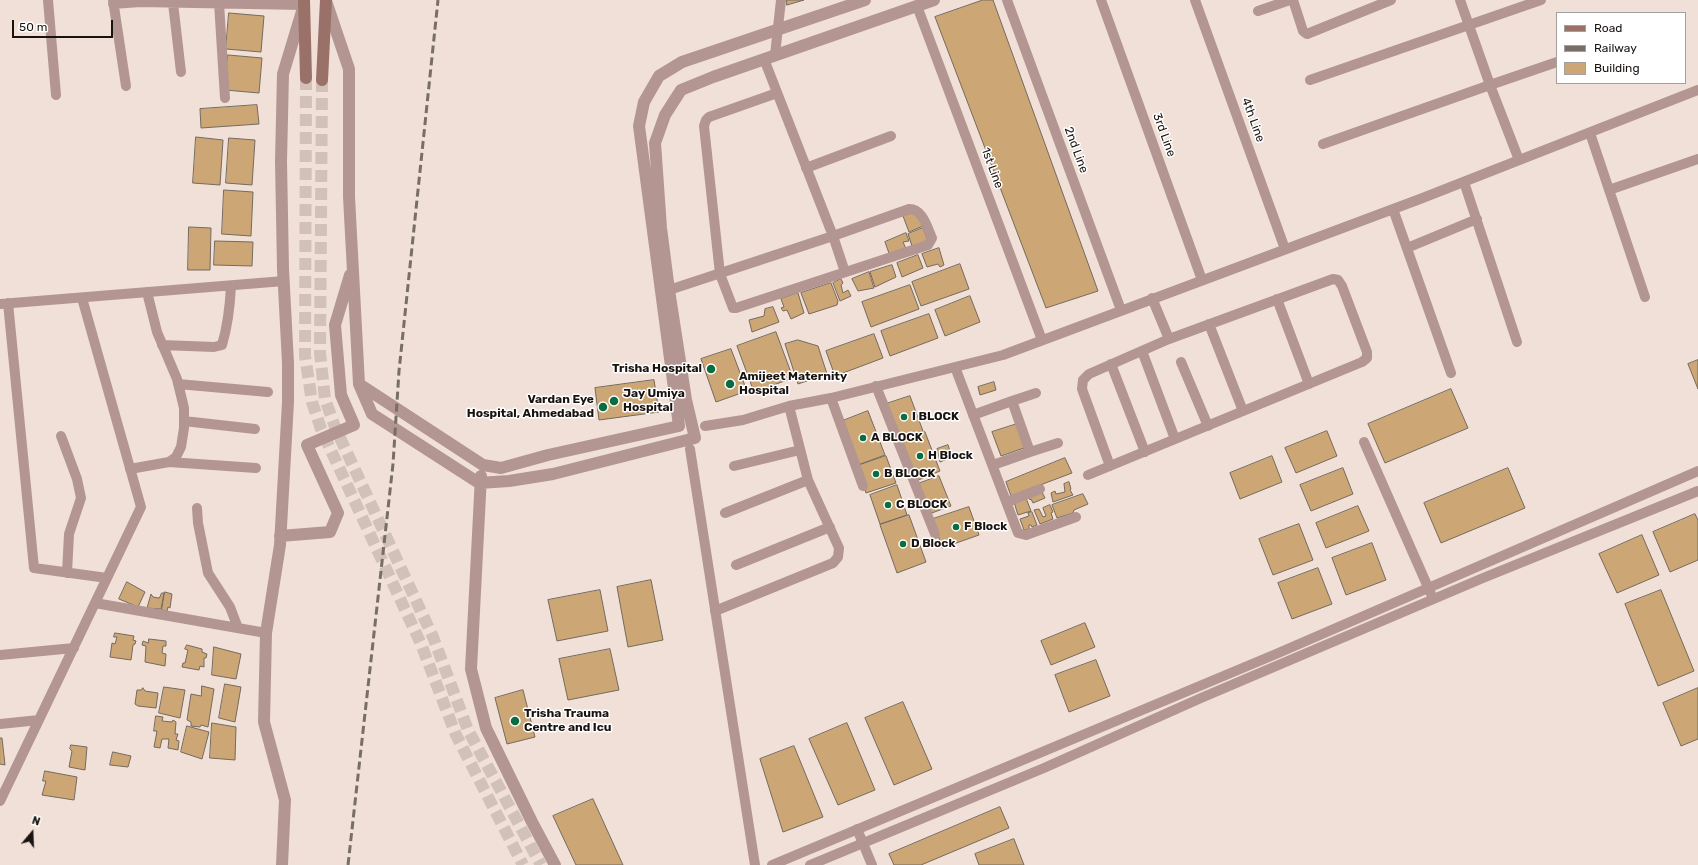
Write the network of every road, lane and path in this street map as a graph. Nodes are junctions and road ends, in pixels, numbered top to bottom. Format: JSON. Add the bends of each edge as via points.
{"nodes":[{"id":1,"x":48,"y":0,"type":"edge"},
{"id":2,"x":781,"y":0,"type":"edge"},
{"id":3,"x":865,"y":0,"type":"edge"},
{"id":4,"x":934,"y":0,"type":"edge"},
{"id":5,"x":1006,"y":0,"type":"edge"},
{"id":6,"x":1101,"y":0,"type":"edge"},
{"id":7,"x":1195,"y":0,"type":"edge"},
{"id":8,"x":1291,"y":0,"type":"edge"},
{"id":9,"x":1391,"y":0,"type":"edge"},
{"id":10,"x":1460,"y":0,"type":"edge"},
{"id":11,"x":1541,"y":0,"type":"edge"},
{"id":12,"x":326,"y":1,"type":"edge"},
{"id":13,"x":113,"y":2,"type":"edge"},
{"id":14,"x":304,"y":2,"type":"edge"},
{"id":15,"x":173,"y":3,"type":"junction"},
{"id":16,"x":219,"y":3,"type":"junction"},
{"id":17,"x":918,"y":6,"type":"junction"},
{"id":18,"x":1258,"y":11,"type":"dead end"},
{"id":19,"x":1469,"y":25,"type":"junction"},
{"id":20,"x":778,"y":30,"type":"junction"},
{"id":21,"x":775,"y":55,"type":"junction"},
{"id":22,"x":764,"y":59,"type":"junction"},
{"id":23,"x":1556,"y":62,"type":"edge"},
{"id":24,"x":181,"y":72,"type":"dead end"},
{"id":25,"x":306,"y":78,"type":"tunnel mouth"},
{"id":26,"x":322,"y":80,"type":"tunnel mouth"},
{"id":27,"x":1310,"y":80,"type":"dead end"},
{"id":28,"x":1490,"y":85,"type":"junction"},
{"id":29,"x":126,"y":86,"type":"dead end"},
{"id":30,"x":1698,"y":90,"type":"edge"},
{"id":31,"x":777,"y":93,"type":"junction"},
{"id":32,"x":56,"y":95,"type":"dead end"},
{"id":33,"x":225,"y":98,"type":"dead end"},
{"id":34,"x":1590,"y":133,"type":"junction"},
{"id":35,"x":891,"y":136,"type":"dead end"},
{"id":36,"x":1322,"y":144,"type":"dead end"},
{"id":37,"x":1698,"y":159,"type":"edge"},
{"id":38,"x":1519,"y":160,"type":"junction"},
{"id":39,"x":806,"y":168,"type":"junction"},
{"id":40,"x":1464,"y":182,"type":"junction"},
{"id":41,"x":1609,"y":190,"type":"junction"},
{"id":42,"x":1393,"y":209,"type":"junction"},
{"id":43,"x":1477,"y":219,"type":"junction"},
{"id":44,"x":833,"y":236,"type":"junction"},
{"id":45,"x":1407,"y":248,"type":"junction"},
{"id":46,"x":1285,"y":249,"type":"junction"},
{"id":47,"x":353,"y":267,"type":"junction"},
{"id":48,"x":845,"y":272,"type":"junction"},
{"id":49,"x":720,"y":274,"type":"junction"},
{"id":50,"x":1202,"y":280,"type":"junction"},
{"id":51,"x":284,"y":282,"type":"junction"},
{"id":52,"x":231,"y":286,"type":"junction"},
{"id":53,"x":669,"y":290,"type":"junction"},
{"id":54,"x":147,"y":292,"type":"junction"},
{"id":55,"x":1645,"y":297,"type":"dead end"},
{"id":56,"x":82,"y":298,"type":"junction"},
{"id":57,"x":1152,"y":298,"type":"junction"},
{"id":58,"x":1277,"y":299,"type":"junction"},
{"id":59,"x":4,"y":304,"type":"edge"},
{"id":60,"x":1121,"y":310,"type":"junction"},
{"id":61,"x":1209,"y":324,"type":"junction"},
{"id":62,"x":1170,"y":339,"type":"junction"},
{"id":63,"x":1042,"y":340,"type":"junction"},
{"id":64,"x":1517,"y":342,"type":"dead end"},
{"id":65,"x":162,"y":345,"type":"junction"},
{"id":66,"x":1142,"y":351,"type":"junction"},
{"id":67,"x":1181,"y":362,"type":"dead end"},
{"id":68,"x":1111,"y":364,"type":"junction"},
{"id":69,"x":955,"y":367,"type":"junction"},
{"id":70,"x":1451,"y":373,"type":"dead end"},
{"id":71,"x":178,"y":384,"type":"junction"},
{"id":72,"x":358,"y":384,"type":"junction"},
{"id":73,"x":1309,"y":384,"type":"junction"},
{"id":74,"x":876,"y":386,"type":"junction"},
{"id":75,"x":268,"y":392,"type":"dead end"},
{"id":76,"x":1036,"y":392,"type":"dead end"},
{"id":77,"x":831,"y":398,"type":"junction"},
{"id":78,"x":1012,"y":401,"type":"junction"},
{"id":79,"x":790,"y":406,"type":"junction"},
{"id":80,"x":1243,"y":411,"type":"junction"},
{"id":81,"x":973,"y":415,"type":"junction"},
{"id":82,"x":184,"y":421,"type":"junction"},
{"id":83,"x":692,"y":423,"type":"junction"},
{"id":84,"x":679,"y":426,"type":"junction"},
{"id":85,"x":705,"y":426,"type":"junction"},
{"id":86,"x":1208,"y":426,"type":"junction"},
{"id":87,"x":255,"y":430,"type":"dead end"},
{"id":88,"x":61,"y":436,"type":"dead end"},
{"id":89,"x":694,"y":438,"type":"junction"},
{"id":90,"x":1175,"y":439,"type":"junction"},
{"id":91,"x":1364,"y":442,"type":"dead end"},
{"id":92,"x":1058,"y":443,"type":"dead end"},
{"id":93,"x":686,"y":446,"type":"junction"},
{"id":94,"x":800,"y":450,"type":"junction"},
{"id":95,"x":1030,"y":452,"type":"junction"},
{"id":96,"x":1145,"y":452,"type":"junction"},
{"id":97,"x":169,"y":462,"type":"junction"},
{"id":98,"x":483,"y":465,"type":"junction"},
{"id":99,"x":992,"y":465,"type":"junction"},
{"id":100,"x":734,"y":466,"type":"dead end"},
{"id":101,"x":1110,"y":466,"type":"junction"},
{"id":102,"x":256,"y":468,"type":"dead end"},
{"id":103,"x":130,"y":469,"type":"junction"},
{"id":104,"x":1698,"y":471,"type":"edge"},
{"id":105,"x":1088,"y":475,"type":"dead end"},
{"id":106,"x":808,"y":480,"type":"junction"},
{"id":107,"x":479,"y":483,"type":"junction"},
{"id":108,"x":863,"y":486,"type":"dead end"},
{"id":109,"x":1040,"y":489,"type":"dead end"},
{"id":110,"x":1698,"y":492,"type":"edge"},
{"id":111,"x":1006,"y":502,"type":"junction"},
{"id":112,"x":198,"y":508,"type":"dead end"},
{"id":113,"x":725,"y":512,"type":"dead end"},
{"id":114,"x":1076,"y":516,"type":"dead end"},
{"id":115,"x":830,"y":527,"type":"junction"},
{"id":116,"x":935,"y":534,"type":"dead end"},
{"id":117,"x":280,"y":536,"type":"junction"},
{"id":118,"x":736,"y":565,"type":"dead end"},
{"id":119,"x":67,"y":573,"type":"junction"},
{"id":120,"x":107,"y":578,"type":"junction"},
{"id":121,"x":1429,"y":588,"type":"junction"},
{"id":122,"x":1434,"y":600,"type":"junction"},
{"id":123,"x":95,"y":603,"type":"junction"},
{"id":124,"x":715,"y":611,"type":"junction"},
{"id":125,"x":238,"y":628,"type":"junction"},
{"id":126,"x":266,"y":633,"type":"junction"},
{"id":127,"x":1321,"y":634,"type":"junction"},
{"id":128,"x":1326,"y":645,"type":"junction"},
{"id":129,"x":74,"y":648,"type":"junction"},
{"id":130,"x":0,"y":654,"type":"edge"},
{"id":131,"x":39,"y":720,"type":"junction"},
{"id":132,"x":0,"y":724,"type":"edge"},
{"id":133,"x":0,"y":801,"type":"edge"},
{"id":134,"x":856,"y":829,"type":"junction"},
{"id":135,"x":863,"y":843,"type":"junction"},
{"id":136,"x":282,"y":865,"type":"edge"},
{"id":137,"x":555,"y":865,"type":"edge"},
{"id":138,"x":755,"y":865,"type":"edge"},
{"id":139,"x":772,"y":865,"type":"edge"},
{"id":140,"x":810,"y":865,"type":"edge"},
{"id":141,"x":872,"y":865,"type":"edge"}],
"edges":[{"from":1,"to":32,"type":"street"},
{"from":2,"to":20,"type":"street"},
{"from":3,"to":20,"type":"street"},
{"from":4,"to":17,"type":"street"},
{"from":5,"to":60,"type":"street","name":"2nd Line"},
{"from":6,"to":50,"type":"street","name":"3rd Line"},
{"from":7,"to":46,"type":"street","name":"4th Line"},
{"from":8,"to":9,"type":"street","via":[[1303,31],[1308,34]]},
{"from":8,"to":18,"type":"street"},
{"from":10,"to":19,"type":"street"},
{"from":11,"to":19,"type":"street"},
{"from":12,"to":26,"type":"main road"},
{"from":12,"to":47,"type":"street","via":[[349,69],[349,197]]},
{"from":13,"to":15,"type":"street"},
{"from":13,"to":29,"type":"street"},
{"from":14,"to":16,"type":"street"},
{"from":14,"to":25,"type":"main road"},
{"from":14,"to":51,"type":"street","via":[[284,74],[281,161]]},
{"from":15,"to":16,"type":"street"},
{"from":15,"to":24,"type":"street"},
{"from":16,"to":33,"type":"street"},
{"from":17,"to":21,"type":"street"},
{"from":17,"to":63,"type":"street","name":"1st Line"},
{"from":19,"to":27,"type":"street"},
{"from":19,"to":28,"type":"street"},
{"from":20,"to":21,"type":"street"},
{"from":20,"to":84,"type":"street","via":[[682,62],[659,76],[644,102],[639,126]]},
{"from":21,"to":22,"type":"street"},
{"from":22,"to":31,"type":"street"},
{"from":22,"to":53,"type":"street","via":[[681,90],[665,115],[655,143],[661,228]]},
{"from":23,"to":28,"type":"street"},
{"from":28,"to":36,"type":"street"},
{"from":28,"to":38,"type":"street"},
{"from":30,"to":34,"type":"street"},
{"from":31,"to":39,"type":"street"},
{"from":31,"to":49,"type":"street","via":[[709,117],[704,126]]},
{"from":34,"to":38,"type":"street"},
{"from":34,"to":41,"type":"street"},
{"from":35,"to":39,"type":"street"},
{"from":37,"to":41,"type":"street"},
{"from":38,"to":40,"type":"street"},
{"from":39,"to":44,"type":"street"},
{"from":40,"to":42,"type":"street"},
{"from":40,"to":43,"type":"street"},
{"from":41,"to":55,"type":"street"},
{"from":42,"to":45,"type":"street"},
{"from":42,"to":46,"type":"street"},
{"from":43,"to":45,"type":"street"},
{"from":43,"to":64,"type":"street"},
{"from":44,"to":48,"type":"street"},
{"from":44,"to":48,"type":"street","via":[[915,209],[920,213],[932,238],[928,245]]},
{"from":44,"to":49,"type":"street"},
{"from":45,"to":70,"type":"street"},
{"from":46,"to":50,"type":"street"},
{"from":47,"to":72,"type":"street"},
{"from":47,"to":117,"type":"street","via":[[335,325],[341,395],[354,425],[307,445],[338,513],[330,532]]},
{"from":48,"to":49,"type":"street","via":[[733,308]]},
{"from":49,"to":53,"type":"street"},
{"from":50,"to":57,"type":"street"},
{"from":51,"to":52,"type":"street"},
{"from":51,"to":117,"type":"street","via":[[288,402]]},
{"from":52,"to":54,"type":"street"},
{"from":52,"to":65,"type":"street","via":[[229,314],[222,345]]},
{"from":53,"to":83,"type":"street"},
{"from":54,"to":56,"type":"street"},
{"from":54,"to":65,"type":"street"},
{"from":56,"to":59,"type":"street"},
{"from":56,"to":103,"type":"street"},
{"from":57,"to":60,"type":"street"},
{"from":57,"to":62,"type":"street"},
{"from":58,"to":61,"type":"street"},
{"from":58,"to":73,"type":"street"},
{"from":58,"to":73,"type":"street","via":[[1333,279],[1338,280],[1367,352],[1367,358],[1362,362]]},
{"from":59,"to":119,"type":"street","via":[[34,568]]},
{"from":60,"to":63,"type":"street"},
{"from":61,"to":62,"type":"street"},
{"from":61,"to":80,"type":"street"},
{"from":62,"to":66,"type":"street"},
{"from":63,"to":69,"type":"street","via":[[1003,355]]},
{"from":65,"to":71,"type":"street"},
{"from":66,"to":68,"type":"street"},
{"from":66,"to":90,"type":"street"},
{"from":67,"to":86,"type":"street"},
{"from":68,"to":96,"type":"street"},
{"from":68,"to":101,"type":"street","via":[[1089,374],[1083,380],[1082,390]]},
{"from":69,"to":74,"type":"street"},
{"from":69,"to":81,"type":"street"},
{"from":71,"to":75,"type":"street"},
{"from":71,"to":82,"type":"street","via":[[184,408]]},
{"from":72,"to":98,"type":"street"},
{"from":72,"to":107,"type":"street","via":[[372,414]]},
{"from":73,"to":80,"type":"street"},
{"from":74,"to":77,"type":"street"},
{"from":74,"to":116,"type":"street"},
{"from":76,"to":78,"type":"street"},
{"from":77,"to":79,"type":"street"},
{"from":77,"to":108,"type":"street"},
{"from":78,"to":81,"type":"street"},
{"from":78,"to":95,"type":"street"},
{"from":79,"to":85,"type":"street","via":[[743,420]]},
{"from":79,"to":94,"type":"street"},
{"from":80,"to":86,"type":"street"},
{"from":81,"to":99,"type":"street"},
{"from":82,"to":87,"type":"street"},
{"from":82,"to":97,"type":"street","via":[[181,447],[176,457]]},
{"from":83,"to":84,"type":"street"},
{"from":83,"to":85,"type":"street"},
{"from":83,"to":89,"type":"street"},
{"from":84,"to":93,"type":"street"},
{"from":84,"to":98,"type":"street","via":[[548,455],[502,468]]},
{"from":85,"to":89,"type":"street"},
{"from":86,"to":90,"type":"street"},
{"from":88,"to":119,"type":"street","via":[[77,479],[80,498],[69,534]]},
{"from":89,"to":93,"type":"street"},
{"from":90,"to":96,"type":"street"},
{"from":91,"to":121,"type":"street"},
{"from":92,"to":95,"type":"street"},
{"from":93,"to":107,"type":"street","via":[[626,454],[553,474]]},
{"from":93,"to":124,"type":"street"},
{"from":94,"to":100,"type":"street"},
{"from":94,"to":106,"type":"street"},
{"from":95,"to":99,"type":"street"},
{"from":96,"to":101,"type":"street"},
{"from":97,"to":102,"type":"street"},
{"from":97,"to":103,"type":"street"},
{"from":98,"to":107,"type":"street"},
{"from":99,"to":111,"type":"street"},
{"from":101,"to":105,"type":"street"},
{"from":103,"to":120,"type":"street","via":[[141,508]]},
{"from":104,"to":121,"type":"street"},
{"from":106,"to":113,"type":"street"},
{"from":106,"to":115,"type":"street"},
{"from":107,"to":137,"type":"street","via":[[471,669],[486,728]]},
{"from":109,"to":111,"type":"street"},
{"from":110,"to":122,"type":"street"},
{"from":111,"to":114,"type":"street","via":[[1018,533],[1021,534],[1026,535]]},
{"from":112,"to":125,"type":"street","via":[[198,523],[208,573],[230,607]]},
{"from":115,"to":118,"type":"street"},
{"from":115,"to":124,"type":"street","via":[[840,548],[833,563]]},
{"from":117,"to":126,"type":"street"},
{"from":119,"to":120,"type":"street"},
{"from":120,"to":123,"type":"street"},
{"from":121,"to":122,"type":"street"},
{"from":121,"to":127,"type":"street"},
{"from":122,"to":128,"type":"street"},
{"from":123,"to":125,"type":"street"},
{"from":123,"to":129,"type":"street"},
{"from":124,"to":138,"type":"street"},
{"from":125,"to":126,"type":"street"},
{"from":126,"to":136,"type":"street","via":[[264,722],[286,800]]},
{"from":127,"to":128,"type":"street"},
{"from":127,"to":134,"type":"street"},
{"from":128,"to":135,"type":"street","via":[[1044,768]]},
{"from":129,"to":130,"type":"street"},
{"from":129,"to":131,"type":"street"},
{"from":131,"to":132,"type":"street"},
{"from":131,"to":133,"type":"street"},
{"from":134,"to":135,"type":"street"},
{"from":134,"to":139,"type":"street"},
{"from":135,"to":140,"type":"street"},
{"from":135,"to":141,"type":"street"}]}
